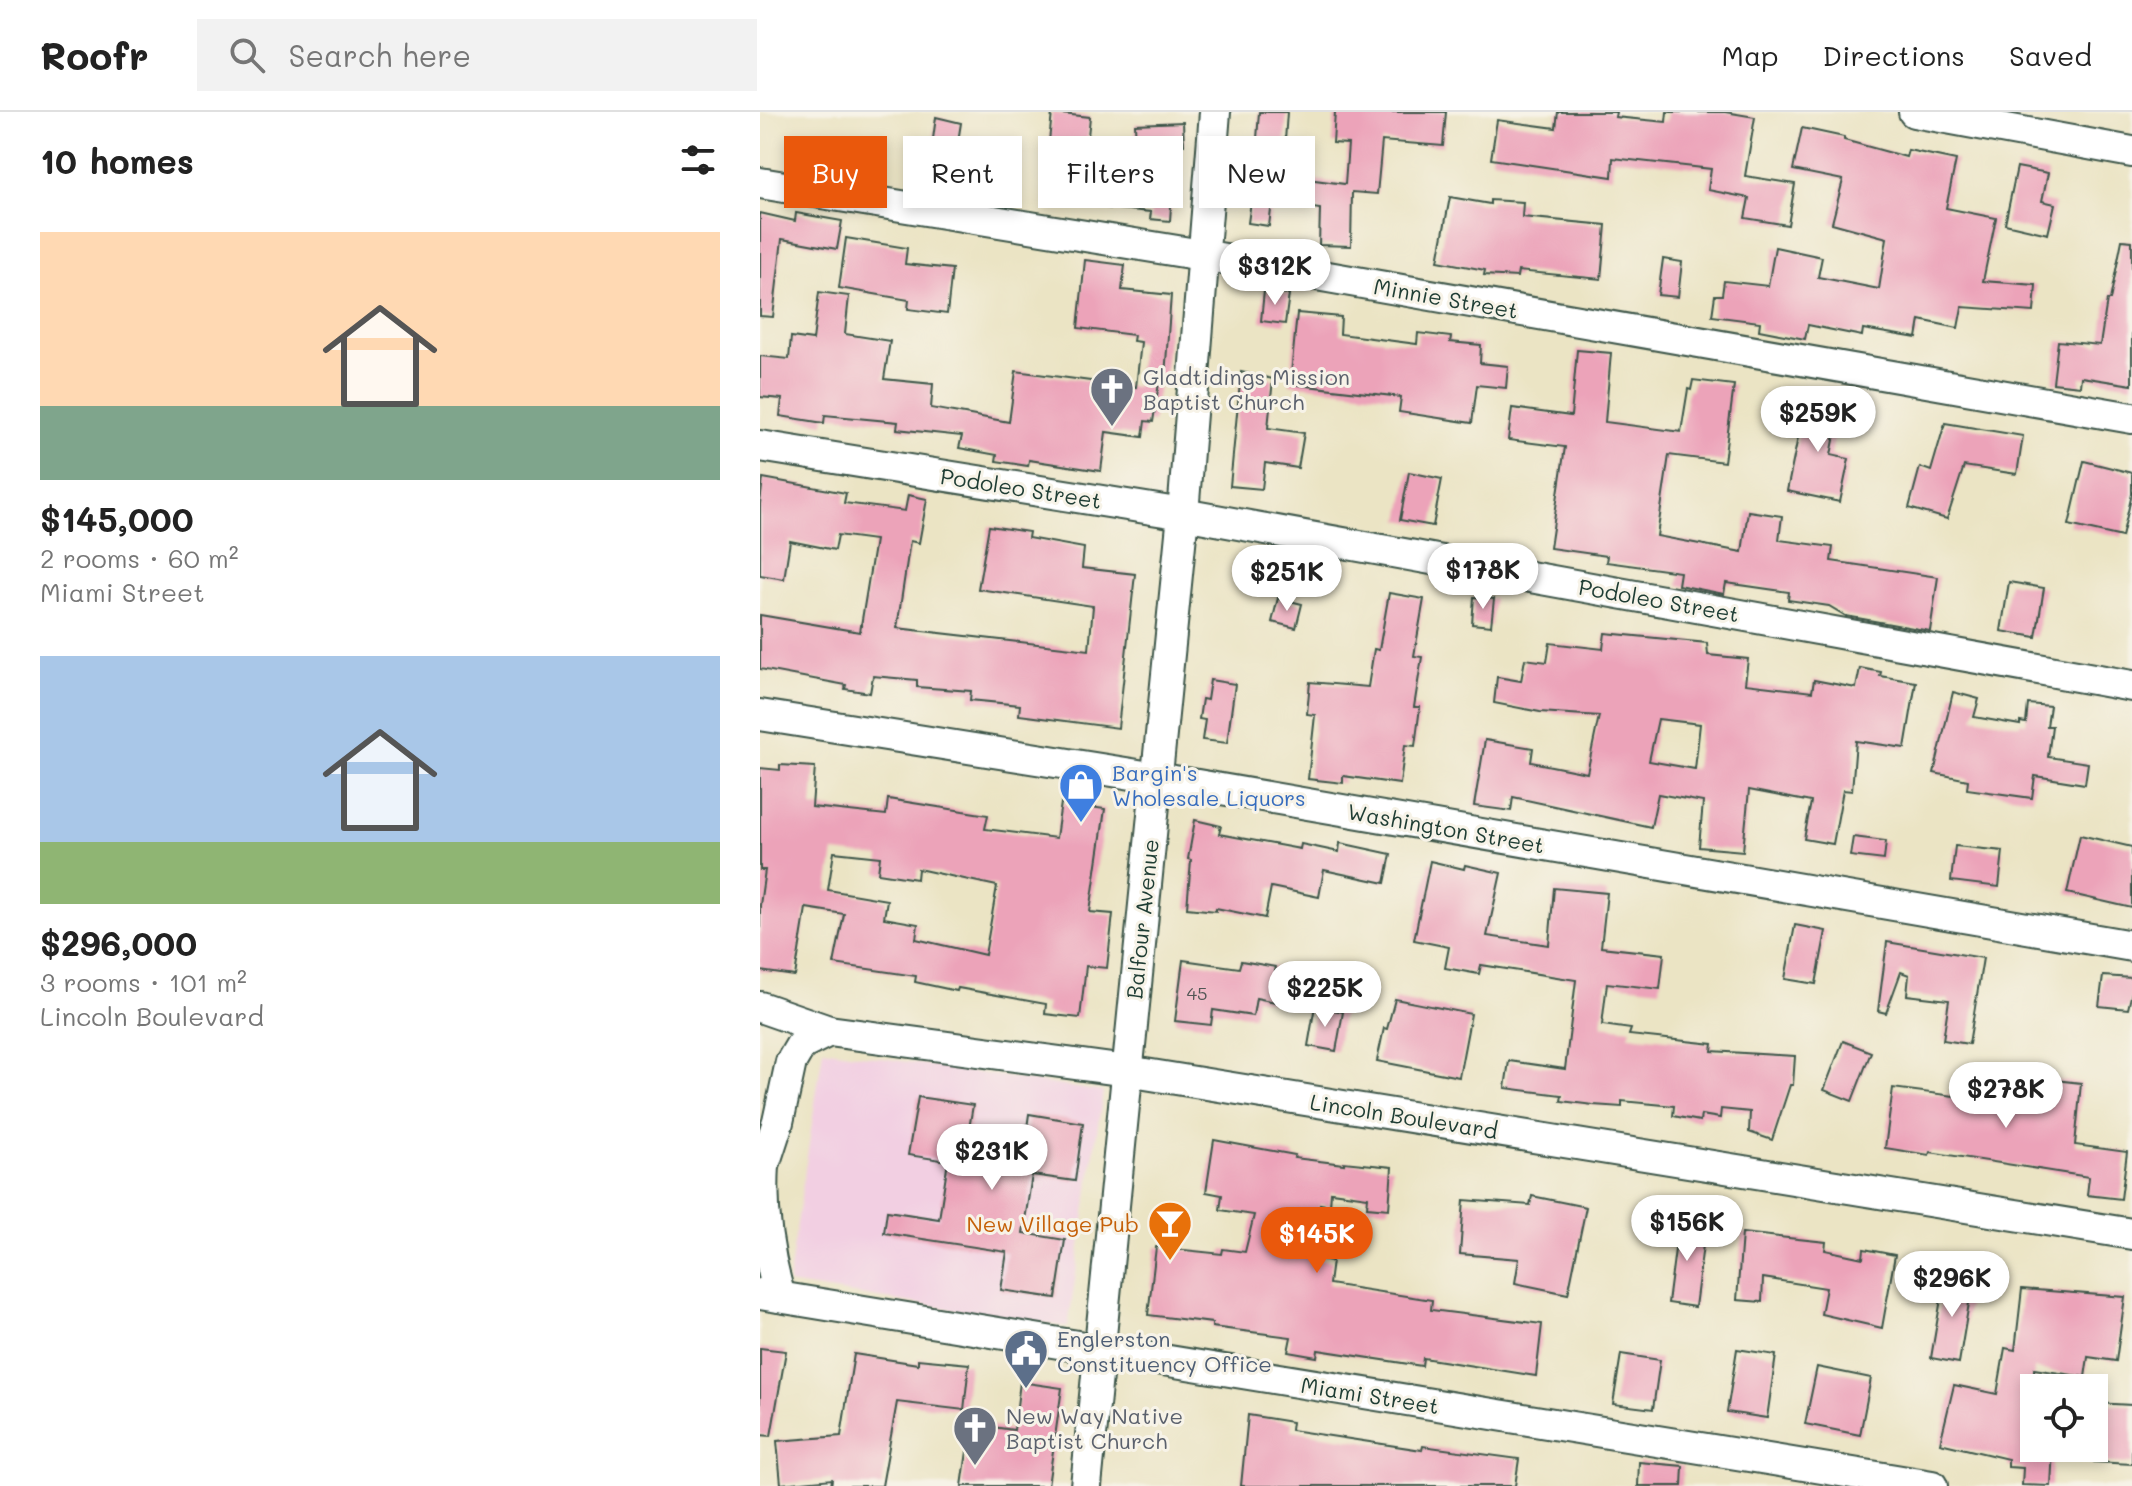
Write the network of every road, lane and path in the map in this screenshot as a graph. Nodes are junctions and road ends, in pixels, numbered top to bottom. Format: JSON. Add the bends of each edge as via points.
{"nodes":[{"id":1,"x":1215,"y":112,"type":"edge"},
{"id":2,"x":1914,"y":112,"type":"edge"},
{"id":3,"x":2132,"y":152,"type":"edge"},
{"id":4,"x":760,"y":183,"type":"edge"},
{"id":5,"x":1202,"y":255,"type":"junction"},
{"id":6,"x":2132,"y":418,"type":"edge"},
{"id":7,"x":760,"y":446,"type":"edge"},
{"id":8,"x":1183,"y":514,"type":"junction"},
{"id":9,"x":2132,"y":686,"type":"edge"},
{"id":10,"x":760,"y":715,"type":"edge"},
{"id":11,"x":1157,"y":778,"type":"junction"},
{"id":12,"x":2132,"y":946,"type":"edge"},
{"id":13,"x":760,"y":1007,"type":"edge"},
{"id":14,"x":829,"y":1031,"type":"junction"},
{"id":15,"x":1127,"y":1071,"type":"junction"},
{"id":16,"x":762,"y":1164,"type":"edge"},
{"id":17,"x":2132,"y":1234,"type":"edge"},
{"id":18,"x":770,"y":1296,"type":"edge"},
{"id":19,"x":1098,"y":1351,"type":"junction"},
{"id":20,"x":1086,"y":1486,"type":"edge"},
{"id":21,"x":1932,"y":1486,"type":"edge"}],
"edges":[{"from":1,"to":5,"type":"street","name":"Balfour Avenue"},
{"from":2,"to":3,"type":"street"},
{"from":4,"to":5,"type":"street","name":"Minnie Street"},
{"from":5,"to":6,"type":"street","name":"Minnie Street"},
{"from":5,"to":8,"type":"street","name":"Balfour Avenue"},
{"from":7,"to":8,"type":"street","name":"Podoleo Street"},
{"from":8,"to":9,"type":"street","name":"Podoleo Street"},
{"from":8,"to":11,"type":"street","name":"Balfour Avenue"},
{"from":10,"to":11,"type":"street","name":"Washington Street"},
{"from":11,"to":12,"type":"street","name":"Washington Street"},
{"from":11,"to":15,"type":"street","name":"Balfour Avenue"},
{"from":13,"to":14,"type":"street","name":"Lincoln Boulevard"},
{"from":14,"to":15,"type":"street","name":"Lincoln Boulevard"},
{"from":14,"to":16,"type":"street","via":[[801,1045],[791,1062]]},
{"from":15,"to":17,"type":"street","name":"Lincoln Boulevard"},
{"from":15,"to":19,"type":"street","name":"Balfour Avenue"},
{"from":16,"to":18,"type":"street"},
{"from":18,"to":19,"type":"street","name":"Miami Street"},
{"from":19,"to":20,"type":"street","name":"Balfour Avenue"},
{"from":19,"to":21,"type":"street","name":"Miami Street"}]}
